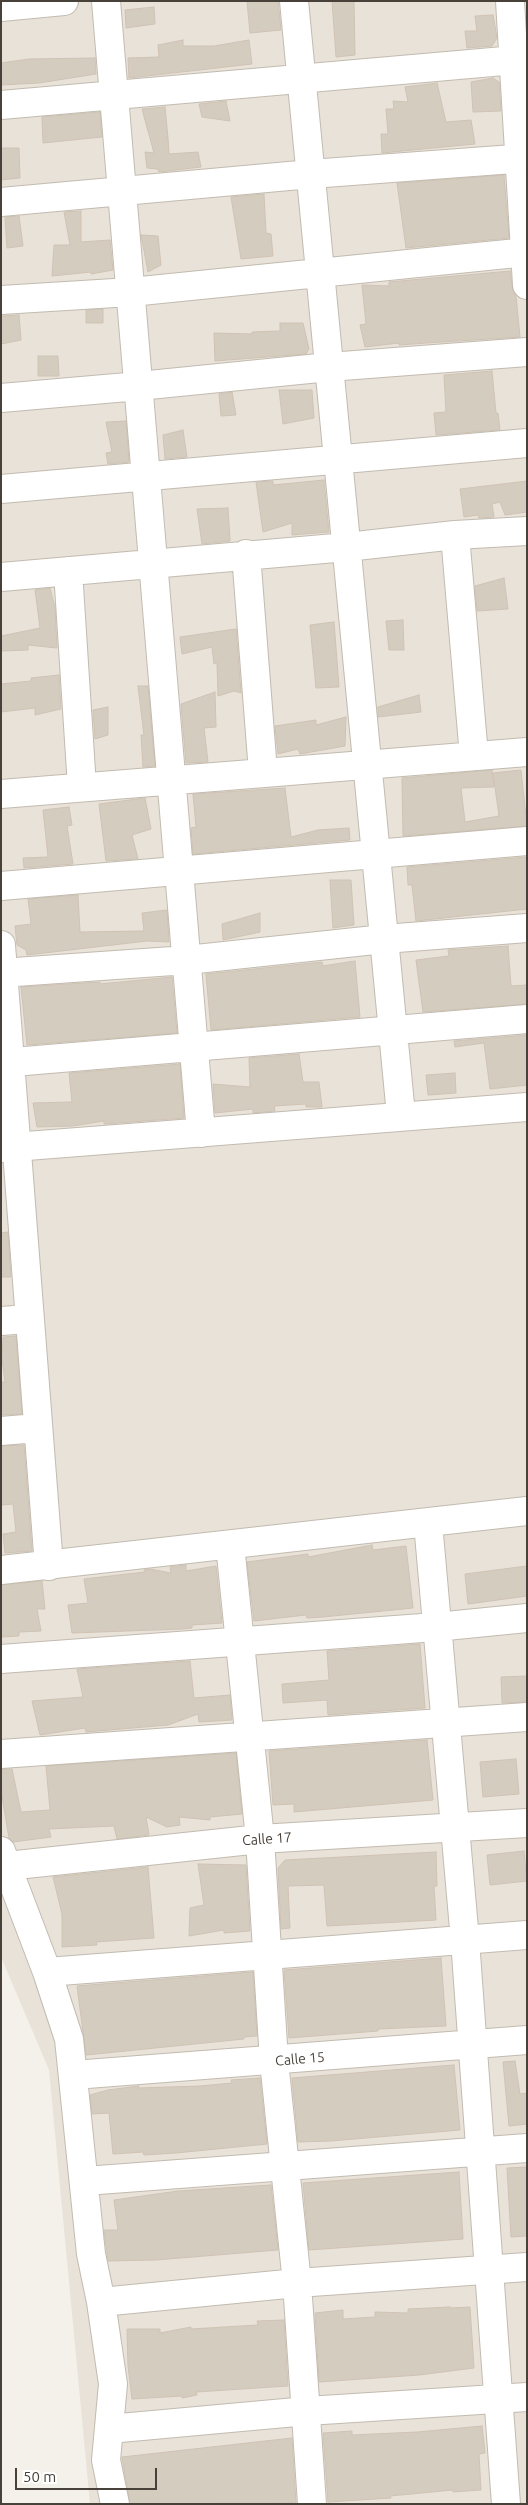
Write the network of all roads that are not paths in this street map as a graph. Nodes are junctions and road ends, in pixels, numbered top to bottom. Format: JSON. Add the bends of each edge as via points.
{"nodes":[{"id":1,"x":64,"y":1,"type":"edge"},
{"id":2,"x":106,"y":1,"type":"edge"},
{"id":3,"x":294,"y":1,"type":"edge"},
{"id":4,"x":510,"y":1,"type":"edge"},
{"id":5,"x":1,"y":7,"type":"edge"},
{"id":6,"x":521,"y":60,"type":"edge"},
{"id":7,"x":302,"y":78,"type":"junction"},
{"id":8,"x":114,"y":95,"type":"junction"},
{"id":9,"x":1,"y":105,"type":"edge"},
{"id":10,"x":524,"y":158,"type":"edge"},
{"id":11,"x":311,"y":174,"type":"junction"},
{"id":12,"x":122,"y":190,"type":"junction"},
{"id":13,"x":1,"y":202,"type":"edge"},
{"id":14,"x":525,"y":252,"type":"edge"},
{"id":15,"x":321,"y":274,"type":"junction"},
{"id":16,"x":527,"y":285,"type":"edge"},
{"id":17,"x":131,"y":292,"type":"junction"},
{"id":18,"x":1,"y":300,"type":"edge"},
{"id":19,"x":527,"y":352,"type":"edge"},
{"id":20,"x":330,"y":366,"type":"junction"},
{"id":21,"x":139,"y":386,"type":"junction"},
{"id":22,"x":1,"y":398,"type":"edge"},
{"id":23,"x":527,"y":443,"type":"edge"},
{"id":24,"x":338,"y":459,"type":"junction"},
{"id":25,"x":146,"y":475,"type":"junction"},
{"id":26,"x":1,"y":489,"type":"edge"},
{"id":27,"x":527,"y":531,"type":"edge"},
{"id":28,"x":455,"y":535,"type":"junction"},
{"id":29,"x":347,"y":547,"type":"junction"},
{"id":30,"x":246,"y":554,"type":"junction"},
{"id":31,"x":153,"y":562,"type":"junction"},
{"id":32,"x":68,"y":571,"type":"junction"},
{"id":33,"x":1,"y":577,"type":"edge"},
{"id":34,"x":527,"y":752,"type":"edge"},
{"id":35,"x":474,"y":756,"type":"junction"},
{"id":36,"x":368,"y":765,"type":"junction"},
{"id":37,"x":263,"y":772,"type":"junction"},
{"id":38,"x":172,"y":782,"type":"junction"},
{"id":39,"x":82,"y":787,"type":"junction"},
{"id":40,"x":1,"y":794,"type":"edge"},
{"id":41,"x":527,"y":841,"type":"edge"},
{"id":42,"x":376,"y":854,"type":"junction"},
{"id":43,"x":179,"y":871,"type":"junction"},
{"id":44,"x":1,"y":886,"type":"edge"},
{"id":45,"x":527,"y":928,"type":"edge"},
{"id":46,"x":384,"y":939,"type":"junction"},
{"id":47,"x":1,"y":945,"type":"edge"},
{"id":48,"x":186,"y":960,"type":"junction"},
{"id":49,"x":2,"y":973,"type":"edge"},
{"id":50,"x":527,"y":1019,"type":"edge"},
{"id":51,"x":393,"y":1030,"type":"junction"},
{"id":52,"x":194,"y":1048,"type":"junction"},
{"id":53,"x":6,"y":1063,"type":"edge"},
{"id":54,"x":527,"y":1106,"type":"edge"},
{"id":55,"x":401,"y":1115,"type":"junction"},
{"id":56,"x":201,"y":1133,"type":"junction"},
{"id":57,"x":9,"y":1147,"type":"edge"},
{"id":58,"x":13,"y":1236,"type":"edge"},
{"id":59,"x":29,"y":1319,"type":"junction"},
{"id":60,"x":1,"y":1321,"type":"edge"},
{"id":61,"x":37,"y":1428,"type":"junction"},
{"id":62,"x":1,"y":1432,"type":"edge"},
{"id":63,"x":527,"y":1511,"type":"edge"},
{"id":64,"x":428,"y":1523,"type":"junction"},
{"id":65,"x":230,"y":1545,"type":"junction"},
{"id":66,"x":49,"y":1566,"type":"junction"},
{"id":67,"x":1,"y":1570,"type":"edge"},
{"id":68,"x":527,"y":1618,"type":"edge"},
{"id":69,"x":436,"y":1627,"type":"junction"},
{"id":70,"x":241,"y":1642,"type":"junction"},
{"id":71,"x":1,"y":1659,"type":"edge"},
{"id":72,"x":527,"y":1717,"type":"edge"},
{"id":73,"x":444,"y":1722,"type":"junction"},
{"id":74,"x":250,"y":1738,"type":"junction"},
{"id":75,"x":1,"y":1754,"type":"edge"},
{"id":76,"x":527,"y":1823,"type":"edge"},
{"id":77,"x":455,"y":1828,"type":"junction"},
{"id":78,"x":260,"y":1839,"type":"junction"},
{"id":79,"x":4,"y":1858,"type":"edge"},
{"id":80,"x":527,"y":1934,"type":"edge"},
{"id":81,"x":465,"y":1940,"type":"junction"},
{"id":82,"x":268,"y":1956,"type":"junction"},
{"id":83,"x":47,"y":1972,"type":"junction"},
{"id":84,"x":527,"y":2040,"type":"edge"},
{"id":85,"x":473,"y":2044,"type":"junction"},
{"id":86,"x":274,"y":2061,"type":"junction"},
{"id":87,"x":74,"y":2075,"type":"junction"},
{"id":88,"x":527,"y":2148,"type":"edge"},
{"id":89,"x":480,"y":2151,"type":"junction"},
{"id":90,"x":286,"y":2167,"type":"junction"},
{"id":91,"x":84,"y":2181,"type":"junction"},
{"id":92,"x":527,"y":2267,"type":"edge"},
{"id":93,"x":491,"y":2270,"type":"junction"},
{"id":94,"x":297,"y":2284,"type":"junction"},
{"id":95,"x":101,"y":2302,"type":"junction"},
{"id":96,"x":527,"y":2398,"type":"edge"},
{"id":97,"x":499,"y":2400,"type":"junction"},
{"id":98,"x":307,"y":2411,"type":"junction"},
{"id":99,"x":109,"y":2429,"type":"junction"},
{"id":100,"x":527,"y":2502,"type":"edge"},
{"id":101,"x":506,"y":2503,"type":"edge"},
{"id":102,"x":115,"y":2504,"type":"edge"},
{"id":103,"x":312,"y":2504,"type":"edge"},
{"id":104,"x":499,"y":2504,"type":"edge"}],
"edges":[{"from":1,"to":5,"type":"street"},
{"from":2,"to":8,"type":"street"},
{"from":3,"to":7,"type":"street"},
{"from":4,"to":6,"type":"street"},
{"from":6,"to":7,"type":"street"},
{"from":6,"to":10,"type":"street"},
{"from":7,"to":8,"type":"street"},
{"from":7,"to":11,"type":"street"},
{"from":8,"to":9,"type":"street"},
{"from":8,"to":12,"type":"street"},
{"from":10,"to":11,"type":"street"},
{"from":10,"to":14,"type":"street"},
{"from":11,"to":12,"type":"street"},
{"from":11,"to":15,"type":"street"},
{"from":12,"to":13,"type":"street"},
{"from":12,"to":17,"type":"street"},
{"from":14,"to":15,"type":"street"},
{"from":14,"to":16,"type":"street"},
{"from":15,"to":17,"type":"street"},
{"from":15,"to":20,"type":"street"},
{"from":17,"to":18,"type":"street"},
{"from":17,"to":21,"type":"street"},
{"from":19,"to":20,"type":"street"},
{"from":20,"to":21,"type":"street"},
{"from":20,"to":24,"type":"street"},
{"from":21,"to":22,"type":"street"},
{"from":21,"to":25,"type":"street"},
{"from":23,"to":24,"type":"street"},
{"from":24,"to":25,"type":"street"},
{"from":24,"to":29,"type":"street"},
{"from":25,"to":26,"type":"street"},
{"from":25,"to":31,"type":"street"},
{"from":27,"to":28,"type":"street"},
{"from":28,"to":29,"type":"street"},
{"from":28,"to":35,"type":"street"},
{"from":29,"to":30,"type":"street"},
{"from":29,"to":36,"type":"street"},
{"from":30,"to":31,"type":"street"},
{"from":30,"to":37,"type":"street"},
{"from":31,"to":32,"type":"street"},
{"from":31,"to":38,"type":"street"},
{"from":32,"to":33,"type":"street"},
{"from":32,"to":39,"type":"street"},
{"from":34,"to":35,"type":"street"},
{"from":35,"to":36,"type":"street"},
{"from":36,"to":37,"type":"street"},
{"from":36,"to":42,"type":"street"},
{"from":37,"to":38,"type":"street"},
{"from":38,"to":39,"type":"street"},
{"from":38,"to":43,"type":"street"},
{"from":39,"to":40,"type":"street"},
{"from":41,"to":42,"type":"street"},
{"from":42,"to":43,"type":"street"},
{"from":42,"to":46,"type":"street"},
{"from":43,"to":44,"type":"street"},
{"from":43,"to":48,"type":"street"},
{"from":45,"to":46,"type":"street"},
{"from":46,"to":48,"type":"street"},
{"from":46,"to":51,"type":"street"},
{"from":47,"to":49,"type":"street"},
{"from":48,"to":49,"type":"street"},
{"from":48,"to":52,"type":"street"},
{"from":49,"to":53,"type":"street"},
{"from":50,"to":51,"type":"street"},
{"from":51,"to":52,"type":"street"},
{"from":51,"to":55,"type":"street"},
{"from":52,"to":53,"type":"street"},
{"from":52,"to":56,"type":"street"},
{"from":53,"to":57,"type":"street"},
{"from":54,"to":55,"type":"street"},
{"from":55,"to":56,"type":"street"},
{"from":56,"to":57,"type":"street"},
{"from":57,"to":58,"type":"street"},
{"from":58,"to":59,"type":"street"},
{"from":59,"to":60,"type":"street"},
{"from":59,"to":61,"type":"street"},
{"from":61,"to":62,"type":"street"},
{"from":61,"to":66,"type":"street"},
{"from":63,"to":64,"type":"street"},
{"from":64,"to":65,"type":"street"},
{"from":64,"to":69,"type":"street"},
{"from":65,"to":66,"type":"street"},
{"from":65,"to":70,"type":"street"},
{"from":66,"to":67,"type":"street"},
{"from":68,"to":69,"type":"street"},
{"from":69,"to":70,"type":"street"},
{"from":69,"to":73,"type":"street"},
{"from":70,"to":71,"type":"street"},
{"from":70,"to":74,"type":"street"},
{"from":72,"to":73,"type":"street"},
{"from":73,"to":74,"type":"street"},
{"from":73,"to":77,"type":"street"},
{"from":74,"to":75,"type":"street"},
{"from":74,"to":78,"type":"street"},
{"from":76,"to":77,"type":"street","name":"Calle 17"},
{"from":77,"to":78,"type":"street","name":"Calle 17"},
{"from":77,"to":81,"type":"street"},
{"from":78,"to":79,"type":"street","name":"Calle 17"},
{"from":78,"to":82,"type":"street"},
{"from":79,"to":83,"type":"street"},
{"from":80,"to":81,"type":"street"},
{"from":81,"to":82,"type":"street"},
{"from":81,"to":85,"type":"street"},
{"from":82,"to":83,"type":"street"},
{"from":82,"to":86,"type":"street"},
{"from":83,"to":87,"type":"street","via":[[69,2039]]},
{"from":84,"to":85,"type":"street","name":"Calle 15"},
{"from":85,"to":86,"type":"street","name":"Calle 15"},
{"from":85,"to":89,"type":"street"},
{"from":86,"to":87,"type":"street","name":"Calle 15"},
{"from":86,"to":90,"type":"street"},
{"from":87,"to":91,"type":"street"},
{"from":88,"to":89,"type":"street"},
{"from":89,"to":90,"type":"street"},
{"from":89,"to":93,"type":"street"},
{"from":90,"to":91,"type":"street"},
{"from":90,"to":94,"type":"street"},
{"from":91,"to":95,"type":"street","via":[[90,2254]]},
{"from":92,"to":93,"type":"street"},
{"from":93,"to":94,"type":"street"},
{"from":93,"to":97,"type":"street"},
{"from":94,"to":95,"type":"street"},
{"from":94,"to":98,"type":"street"},
{"from":95,"to":99,"type":"street","via":[[113,2384]]},
{"from":96,"to":97,"type":"street"},
{"from":97,"to":98,"type":"street"},
{"from":97,"to":101,"type":"street"},
{"from":98,"to":99,"type":"street"},
{"from":98,"to":103,"type":"street"},
{"from":99,"to":102,"type":"street","via":[[106,2460]]},
{"from":100,"to":101,"type":"street"},
{"from":101,"to":104,"type":"street"}]}
